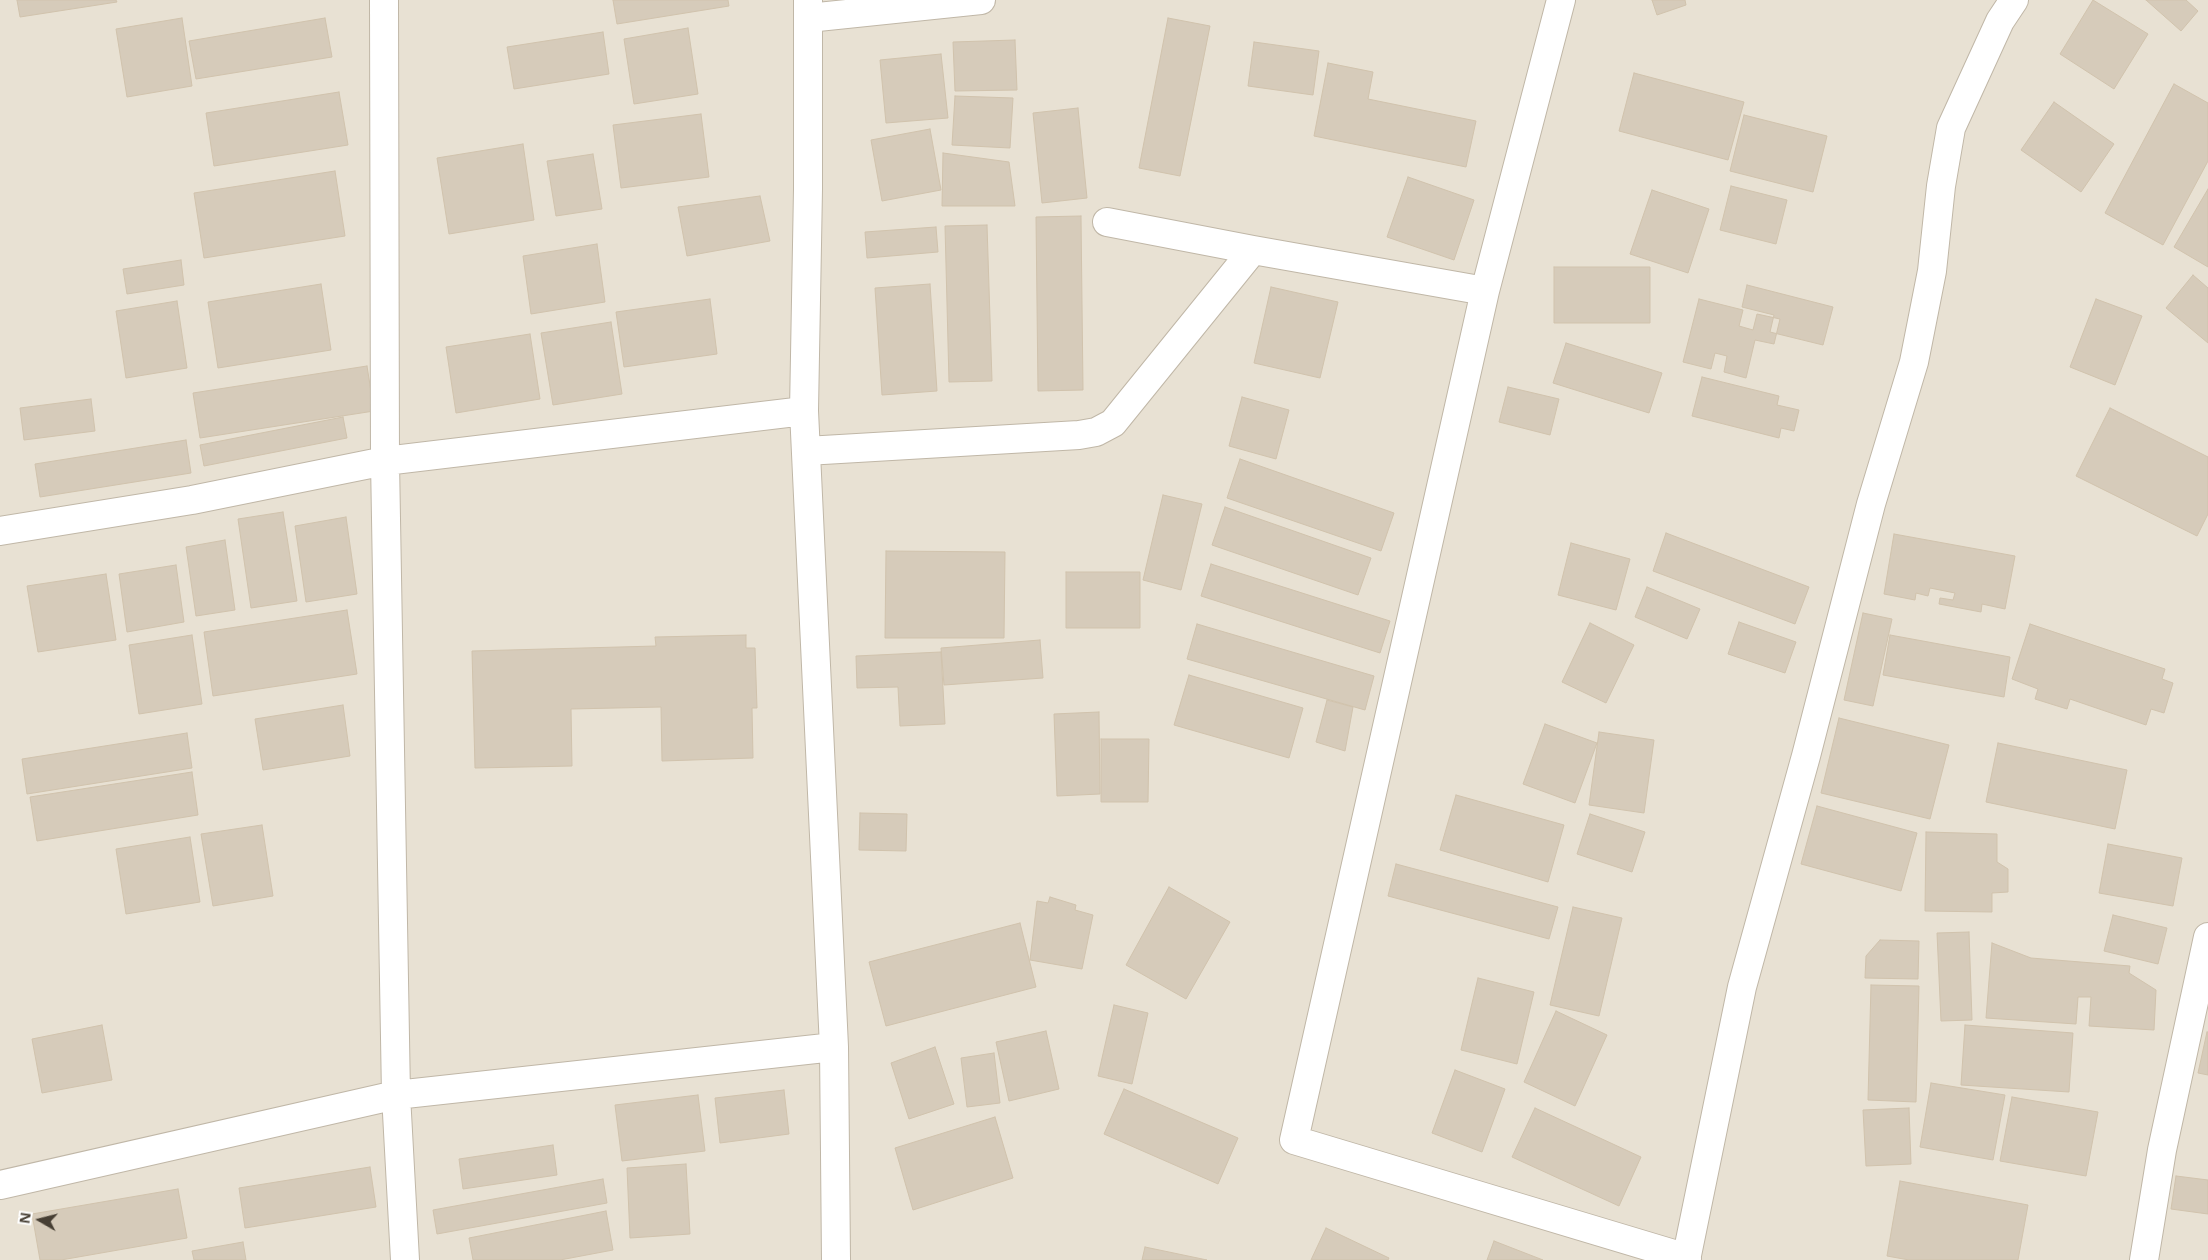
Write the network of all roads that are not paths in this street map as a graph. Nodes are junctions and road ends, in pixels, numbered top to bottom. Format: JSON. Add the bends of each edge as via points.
{"nodes":[{"id":1,"x":384,"y":0,"type":"edge"},
{"id":2,"x":981,"y":0,"type":"edge"},
{"id":3,"x":1561,"y":0,"type":"edge"},
{"id":4,"x":2014,"y":0,"type":"edge"},
{"id":5,"x":808,"y":9,"type":"edge"},
{"id":6,"x":1107,"y":222,"type":"dead end"},
{"id":7,"x":1253,"y":250,"type":"junction"},
{"id":8,"x":1485,"y":290,"type":"junction"},
{"id":9,"x":804,"y":411,"type":"junction"},
{"id":10,"x":806,"y":451,"type":"junction"},
{"id":11,"x":385,"y":461,"type":"junction"},
{"id":12,"x":0,"y":531,"type":"edge"},
{"id":13,"x":2208,"y":937,"type":"edge"},
{"id":14,"x":2202,"y":997,"type":"edge"},
{"id":15,"x":834,"y":1047,"type":"junction"},
{"id":16,"x":396,"y":1095,"type":"junction"},
{"id":17,"x":0,"y":1185,"type":"edge"},
{"id":18,"x":1686,"y":1259,"type":"edge"},
{"id":19,"x":405,"y":1260,"type":"edge"},
{"id":20,"x":836,"y":1260,"type":"edge"},
{"id":21,"x":2144,"y":1260,"type":"edge"}],
"edges":[{"from":1,"to":11,"type":"street"},
{"from":2,"to":5,"type":"street"},
{"from":3,"to":8,"type":"street"},
{"from":4,"to":18,"type":"street","via":[[2000,21],[1951,128],[1932,271],[1914,362],[1871,504],[1742,987]]},
{"from":5,"to":9,"type":"street"},
{"from":6,"to":7,"type":"street"},
{"from":7,"to":8,"type":"street"},
{"from":7,"to":10,"type":"street","via":[[1113,422],[1096,432]]},
{"from":8,"to":18,"type":"street","via":[[1294,1140]]},
{"from":9,"to":10,"type":"street"},
{"from":9,"to":11,"type":"street"},
{"from":10,"to":15,"type":"street"},
{"from":11,"to":12,"type":"street","via":[[192,500]]},
{"from":11,"to":16,"type":"street"},
{"from":13,"to":14,"type":"street"},
{"from":14,"to":21,"type":"street","via":[[2162,1150]]},
{"from":15,"to":16,"type":"street"},
{"from":15,"to":20,"type":"street"},
{"from":16,"to":17,"type":"street"},
{"from":16,"to":19,"type":"street"}]}
